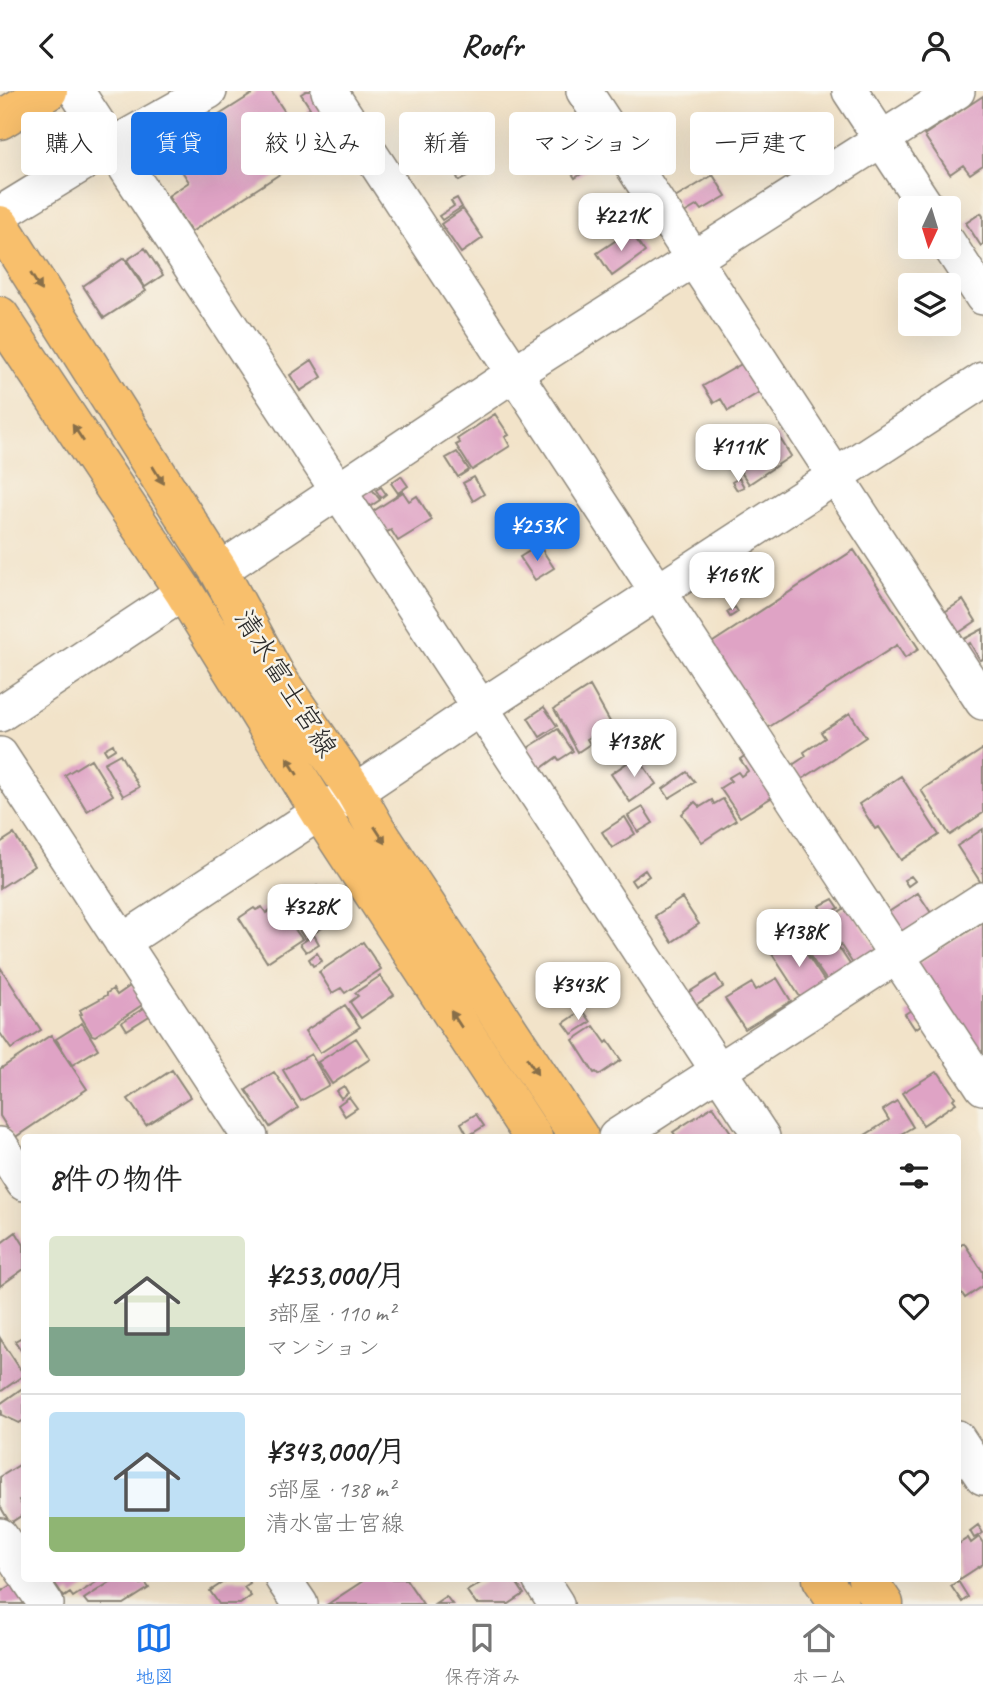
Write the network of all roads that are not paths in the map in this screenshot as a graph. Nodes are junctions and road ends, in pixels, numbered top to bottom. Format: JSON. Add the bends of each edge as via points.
{"nodes":[{"id":1,"x":48,"y":91,"type":"edge"},
{"id":2,"x":76,"y":91,"type":"edge"},
{"id":3,"x":209,"y":91,"type":"edge"},
{"id":4,"x":329,"y":91,"type":"edge"},
{"id":5,"x":584,"y":91,"type":"edge"},
{"id":6,"x":850,"y":91,"type":"edge"},
{"id":7,"x":957,"y":91,"type":"edge"},
{"id":8,"x":89,"y":112,"type":"edge"},
{"id":9,"x":0,"y":120,"type":"edge"},
{"id":10,"x":883,"y":139,"type":"junction"},
{"id":11,"x":117,"y":143,"type":"edge"},
{"id":12,"x":117,"y":155,"type":"edge"},
{"id":13,"x":64,"y":175,"type":"edge"},
{"id":14,"x":919,"y":196,"type":"edge"},
{"id":15,"x":0,"y":214,"type":"edge"},
{"id":16,"x":0,"y":225,"type":"edge"},
{"id":17,"x":694,"y":259,"type":"junction"},
{"id":18,"x":958,"y":259,"type":"edge"},
{"id":19,"x":983,"y":297,"type":"edge"},
{"id":20,"x":0,"y":316,"type":"edge"},
{"id":21,"x":513,"y":374,"type":"junction"},
{"id":22,"x":983,"y":380,"type":"edge"},
{"id":23,"x":835,"y":475,"type":"junction"},
{"id":24,"x":338,"y":491,"type":"junction"},
{"id":25,"x":219,"y":571,"type":"junction"},
{"id":26,"x":184,"y":592,"type":"junction"},
{"id":27,"x":657,"y":592,"type":"junction"},
{"id":28,"x":983,"y":702,"type":"edge"},
{"id":29,"x":480,"y":708,"type":"junction"},
{"id":30,"x":0,"y":714,"type":"edge"},
{"id":31,"x":0,"y":755,"type":"edge"},
{"id":32,"x":355,"y":792,"type":"junction"},
{"id":33,"x":320,"y":812,"type":"junction"},
{"id":34,"x":983,"y":900,"type":"edge"},
{"id":35,"x":122,"y":942,"type":"junction"},
{"id":36,"x":897,"y":956,"type":"junction"},
{"id":37,"x":719,"y":1070,"type":"junction"},
{"id":38,"x":983,"y":1087,"type":"edge"},
{"id":39,"x":248,"y":1134,"type":"edge"},
{"id":40,"x":531,"y":1134,"type":"edge"},
{"id":41,"x":577,"y":1134,"type":"edge"},
{"id":42,"x":621,"y":1134,"type":"edge"},
{"id":43,"x":760,"y":1134,"type":"edge"},
{"id":44,"x":0,"y":1145,"type":"edge"},
{"id":45,"x":21,"y":1178,"type":"edge"},
{"id":46,"x":961,"y":1444,"type":"edge"},
{"id":47,"x":983,"y":1477,"type":"edge"},
{"id":48,"x":6,"y":1533,"type":"edge"},
{"id":49,"x":21,"y":1566,"type":"edge"},
{"id":50,"x":31,"y":1582,"type":"edge"},
{"id":51,"x":285,"y":1582,"type":"edge"},
{"id":52,"x":542,"y":1582,"type":"edge"},
{"id":53,"x":824,"y":1582,"type":"edge"},
{"id":54,"x":869,"y":1582,"type":"edge"},
{"id":55,"x":46,"y":1604,"type":"edge"},
{"id":56,"x":300,"y":1604,"type":"edge"},
{"id":57,"x":556,"y":1604,"type":"edge"},
{"id":58,"x":839,"y":1604,"type":"edge"},
{"id":59,"x":884,"y":1604,"type":"edge"}],
"edges":[{"from":1,"to":9,"type":"main road"},
{"from":2,"to":8,"type":"street"},
{"from":3,"to":11,"type":"street"},
{"from":4,"to":21,"type":"street"},
{"from":5,"to":17,"type":"street"},
{"from":6,"to":10,"type":"street"},
{"from":7,"to":10,"type":"street"},
{"from":10,"to":14,"type":"street"},
{"from":10,"to":17,"type":"street"},
{"from":12,"to":24,"type":"street"},
{"from":13,"to":15,"type":"street"},
{"from":16,"to":25,"type":"main road","name":"清水富士宮線","one_way":true},
{"from":17,"to":21,"type":"street"},
{"from":17,"to":23,"type":"street"},
{"from":18,"to":19,"type":"street"},
{"from":26,"to":20,"type":"main road","name":"清水富士宮線","one_way":true},
{"from":21,"to":24,"type":"street"},
{"from":21,"to":27,"type":"street"},
{"from":22,"to":23,"type":"street"},
{"from":23,"to":27,"type":"street"},
{"from":23,"to":28,"type":"street"},
{"from":24,"to":25,"type":"street"},
{"from":24,"to":29,"type":"street"},
{"from":25,"to":32,"type":"main road","name":"清水富士宮線","via":[[277,678]]},
{"from":26,"to":30,"type":"street"},
{"from":33,"to":26,"type":"main road","name":"清水富士宮線","one_way":true},
{"from":27,"to":29,"type":"street"},
{"from":27,"to":36,"type":"street"},
{"from":29,"to":32,"type":"street"},
{"from":29,"to":37,"type":"street"},
{"from":31,"to":35,"type":"street"},
{"from":32,"to":33,"type":"street"},
{"from":32,"to":41,"type":"main road","name":"清水富士宮線","one_way":true},
{"from":33,"to":35,"type":"street"},
{"from":40,"to":33,"type":"main road","name":"清水富士宮線","one_way":true},
{"from":34,"to":36,"type":"street"},
{"from":35,"to":39,"type":"street"},
{"from":36,"to":37,"type":"street"},
{"from":36,"to":38,"type":"street"},
{"from":37,"to":42,"type":"street"},
{"from":37,"to":43,"type":"street"},
{"from":44,"to":45,"type":"street"},
{"from":46,"to":47,"type":"street"},
{"from":48,"to":49,"type":"street"},
{"from":50,"to":55,"type":"street"},
{"from":51,"to":56,"type":"street"},
{"from":52,"to":57,"type":"street"},
{"from":53,"to":58,"type":"main road"},
{"from":54,"to":59,"type":"main road"}]}
